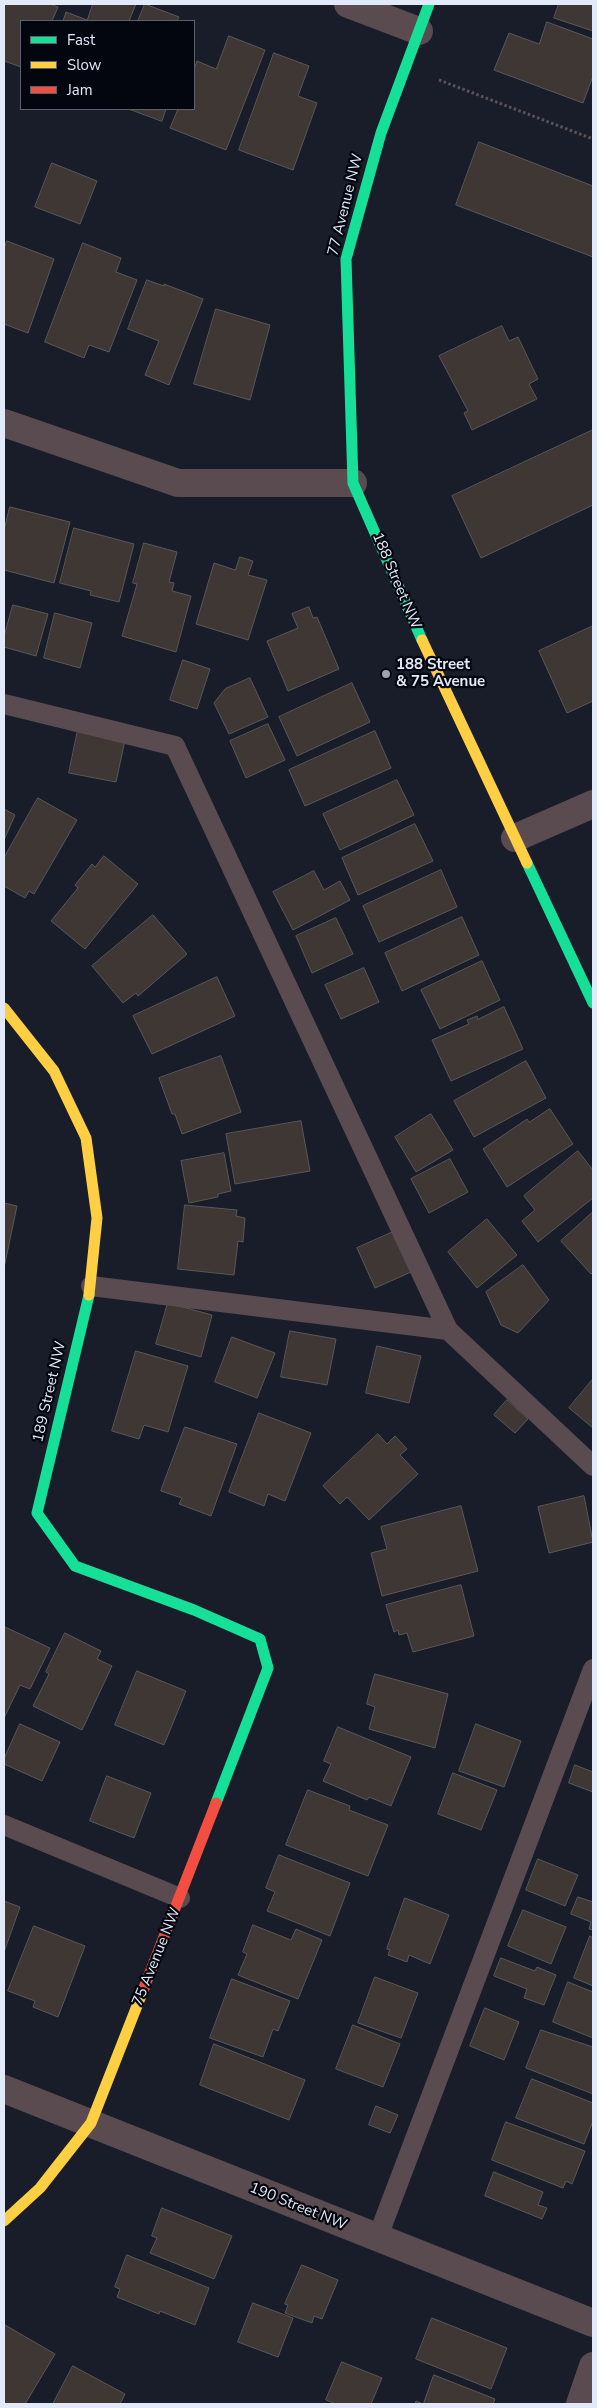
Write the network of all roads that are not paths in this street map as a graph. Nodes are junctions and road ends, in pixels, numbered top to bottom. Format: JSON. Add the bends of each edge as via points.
{"nodes":[{"id":1,"x":348,"y":4,"type":"edge"},
{"id":2,"x":429,"y":4,"type":"edge"},
{"id":3,"x":419,"y":32,"type":"junction"},
{"id":4,"x":4,"y":423,"type":"edge"},
{"id":5,"x":354,"y":483,"type":"junction"},
{"id":6,"x":4,"y":704,"type":"edge"},
{"id":7,"x":593,"y":804,"type":"edge"},
{"id":8,"x":515,"y":838,"type":"junction"},
{"id":9,"x":593,"y":1004,"type":"edge"},
{"id":10,"x":4,"y":1008,"type":"edge"},
{"id":11,"x":91,"y":1286,"type":"junction"},
{"id":12,"x":448,"y":1330,"type":"junction"},
{"id":13,"x":593,"y":1466,"type":"edge"},
{"id":14,"x":268,"y":1668,"type":"joint"},
{"id":15,"x":593,"y":1669,"type":"edge"},
{"id":16,"x":4,"y":1825,"type":"edge"},
{"id":17,"x":180,"y":1898,"type":"junction"},
{"id":18,"x":4,"y":2090,"type":"edge"},
{"id":19,"x":91,"y":2123,"type":"junction"},
{"id":20,"x":4,"y":2221,"type":"edge"},
{"id":21,"x":377,"y":2239,"type":"junction"},
{"id":22,"x":593,"y":2323,"type":"edge"},
{"id":23,"x":593,"y":2366,"type":"edge"},
{"id":24,"x":580,"y":2404,"type":"edge"}],
"edges":[{"from":1,"to":3,"type":"street"},
{"from":2,"to":3,"type":"street","name":"77 Avenue NW"},
{"from":3,"to":5,"type":"street","name":"77 Avenue NW","via":[[381,133],[346,259]]},
{"from":4,"to":5,"type":"street","via":[[178,483]]},
{"from":5,"to":8,"type":"street","name":"188 Street NW","via":[[420,636]]},
{"from":6,"to":12,"type":"lane","via":[[175,746]]},
{"from":7,"to":8,"type":"street"},
{"from":8,"to":9,"type":"street","name":"188 Street NW"},
{"from":10,"to":11,"type":"street","name":"189 Street NW","via":[[54,1071],[86,1138],[96,1218]]},
{"from":11,"to":12,"type":"lane"},
{"from":11,"to":14,"type":"street","name":"189 Street NW","via":[[37,1513],[76,1566],[194,1610],[260,1639]]},
{"from":12,"to":13,"type":"lane"},
{"from":14,"to":17,"type":"street","name":"75 Avenue NW"},
{"from":15,"to":21,"type":"lane"},
{"from":16,"to":17,"type":"lane"},
{"from":17,"to":19,"type":"street","name":"75 Avenue NW"},
{"from":18,"to":19,"type":"street","name":"190 Street NW"},
{"from":19,"to":20,"type":"street","name":"75 Avenue NW","via":[[40,2188]]},
{"from":19,"to":21,"type":"street","name":"190 Street NW"},
{"from":21,"to":22,"type":"street","name":"190 Street NW"},
{"from":23,"to":24,"type":"street"}]}
